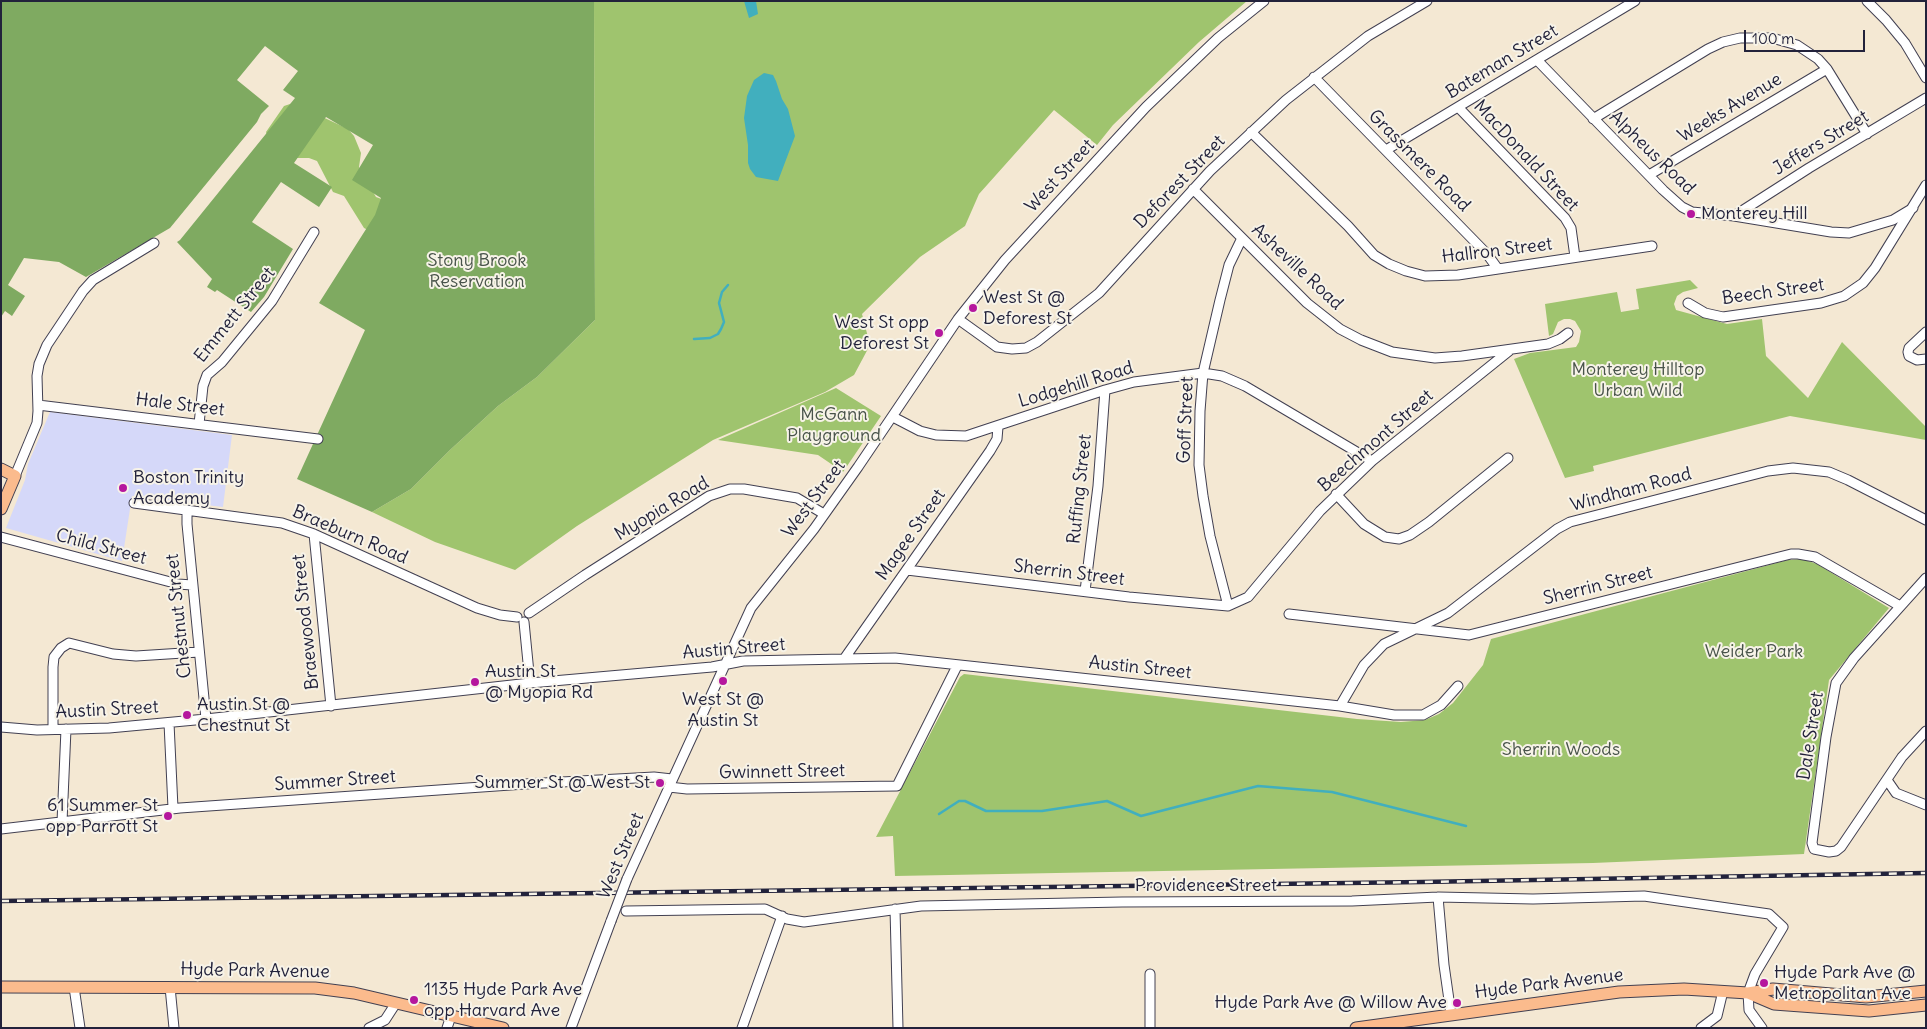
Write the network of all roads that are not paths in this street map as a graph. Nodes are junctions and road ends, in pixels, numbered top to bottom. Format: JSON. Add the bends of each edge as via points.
{"nodes":[{"id":1,"x":1264,"y":1,"type":"edge"},
{"id":2,"x":1427,"y":1,"type":"edge"},
{"id":3,"x":1635,"y":1,"type":"edge"},
{"id":4,"x":1867,"y":1,"type":"edge"},
{"id":5,"x":1537,"y":60,"type":"junction"},
{"id":6,"x":1827,"y":69,"type":"junction"},
{"id":7,"x":1314,"y":77,"type":"junction"},
{"id":8,"x":1926,"y":78,"type":"edge"},
{"id":9,"x":1926,"y":98,"type":"edge"},
{"id":10,"x":1458,"y":107,"type":"junction"},
{"id":11,"x":1593,"y":119,"type":"junction"},
{"id":12,"x":1251,"y":132,"type":"junction"},
{"id":13,"x":1867,"y":134,"type":"junction"},
{"id":14,"x":1386,"y":150,"type":"junction"},
{"id":15,"x":1649,"y":175,"type":"junction"},
{"id":16,"x":1926,"y":185,"type":"edge"},
{"id":17,"x":1193,"y":189,"type":"junction"},
{"id":18,"x":1913,"y":208,"type":"junction"},
{"id":19,"x":1734,"y":216,"type":"junction"},
{"id":20,"x":314,"y":232,"type":"dead end"},
{"id":21,"x":1242,"y":238,"type":"junction"},
{"id":22,"x":154,"y":243,"type":"dead end"},
{"id":23,"x":1652,"y":246,"type":"dead end"},
{"id":24,"x":1575,"y":257,"type":"junction"},
{"id":25,"x":1498,"y":269,"type":"junction"},
{"id":26,"x":1688,"y":303,"type":"dead end"},
{"id":27,"x":958,"y":319,"type":"junction"},
{"id":28,"x":1926,"y":332,"type":"edge"},
{"id":29,"x":1568,"y":333,"type":"dead end"},
{"id":30,"x":1510,"y":350,"type":"junction"},
{"id":31,"x":1926,"y":359,"type":"edge"},
{"id":32,"x":1204,"y":373,"type":"junction"},
{"id":33,"x":1105,"y":390,"type":"junction"},
{"id":34,"x":38,"y":405,"type":"junction"},
{"id":35,"x":894,"y":417,"type":"junction"},
{"id":36,"x":199,"y":424,"type":"junction"},
{"id":37,"x":998,"y":427,"type":"junction"},
{"id":38,"x":318,"y":439,"type":"dead end"},
{"id":39,"x":1508,"y":458,"type":"dead end"},
{"id":40,"x":1372,"y":461,"type":"junction"},
{"id":41,"x":1,"y":469,"type":"edge"},
{"id":42,"x":15,"y":476,"type":"junction"},
{"id":43,"x":1336,"y":494,"type":"junction"},
{"id":44,"x":134,"y":503,"type":"dead end"},
{"id":45,"x":1,"y":509,"type":"edge"},
{"id":46,"x":187,"y":510,"type":"junction"},
{"id":47,"x":824,"y":514,"type":"junction"},
{"id":48,"x":1926,"y":520,"type":"edge"},
{"id":49,"x":314,"y":534,"type":"junction"},
{"id":50,"x":1,"y":538,"type":"edge"},
{"id":51,"x":907,"y":570,"type":"junction"},
{"id":52,"x":1926,"y":578,"type":"edge"},
{"id":53,"x":192,"y":585,"type":"junction"},
{"id":54,"x":1085,"y":591,"type":"junction"},
{"id":55,"x":1228,"y":606,"type":"junction"},
{"id":56,"x":1900,"y":606,"type":"junction"},
{"id":57,"x":1289,"y":614,"type":"dead end"},
{"id":58,"x":520,"y":620,"type":"junction"},
{"id":59,"x":1413,"y":630,"type":"junction"},
{"id":60,"x":199,"y":652,"type":"junction"},
{"id":61,"x":844,"y":659,"type":"junction"},
{"id":62,"x":725,"y":665,"type":"junction"},
{"id":63,"x":958,"y":666,"type":"junction"},
{"id":64,"x":530,"y":683,"type":"junction"},
{"id":65,"x":1458,"y":686,"type":"dead end"},
{"id":66,"x":331,"y":706,"type":"junction"},
{"id":67,"x":1340,"y":706,"type":"junction"},
{"id":68,"x":206,"y":719,"type":"junction"},
{"id":69,"x":168,"y":723,"type":"junction"},
{"id":70,"x":1,"y":726,"type":"edge"},
{"id":71,"x":66,"y":729,"type":"junction"},
{"id":72,"x":53,"y":730,"type":"junction"},
{"id":73,"x":1926,"y":731,"type":"edge"},
{"id":74,"x":1887,"y":780,"type":"junction"},
{"id":75,"x":671,"y":783,"type":"junction"},
{"id":76,"x":1926,"y":805,"type":"edge"},
{"id":77,"x":173,"y":808,"type":"junction"},
{"id":78,"x":62,"y":822,"type":"junction"},
{"id":79,"x":1,"y":829,"type":"edge"},
{"id":80,"x":1438,"y":897,"type":"junction"},
{"id":81,"x":895,"y":909,"type":"junction"},
{"id":82,"x":626,"y":911,"type":"dead end"},
{"id":83,"x":782,"y":916,"type":"junction"},
{"id":84,"x":1150,"y":974,"type":"dead end"},
{"id":85,"x":1,"y":987,"type":"edge"},
{"id":86,"x":74,"y":987,"type":"junction"},
{"id":87,"x":170,"y":987,"type":"junction"},
{"id":88,"x":1723,"y":991,"type":"junction"},
{"id":89,"x":1926,"y":991,"type":"edge"},
{"id":90,"x":1748,"y":993,"type":"junction"},
{"id":91,"x":396,"y":1003,"type":"junction"},
{"id":92,"x":1926,"y":1005,"type":"edge"},
{"id":93,"x":1451,"y":1014,"type":"junction"},
{"id":94,"x":451,"y":1016,"type":"junction"},
{"id":95,"x":80,"y":1028,"type":"edge"},
{"id":96,"x":174,"y":1028,"type":"edge"},
{"id":97,"x":369,"y":1028,"type":"edge"},
{"id":98,"x":447,"y":1028,"type":"edge"},
{"id":99,"x":504,"y":1028,"type":"edge"},
{"id":100,"x":571,"y":1028,"type":"edge"},
{"id":101,"x":742,"y":1028,"type":"edge"},
{"id":102,"x":898,"y":1028,"type":"edge"},
{"id":103,"x":1150,"y":1028,"type":"edge"},
{"id":104,"x":1356,"y":1028,"type":"edge"},
{"id":105,"x":1701,"y":1028,"type":"edge"},
{"id":106,"x":1762,"y":1028,"type":"edge"}],
"edges":[{"from":1,"to":27,"type":"street","name":"West Street","via":[[1218,38],[1146,107],[1005,260]]},
{"from":2,"to":7,"type":"street","name":"Deforest Street","via":[[1378,29]]},
{"from":3,"to":5,"type":"street","name":"Bateman Street"},
{"from":4,"to":8,"type":"street","via":[[1905,43]]},
{"from":5,"to":10,"type":"street","name":"Bateman Street"},
{"from":5,"to":11,"type":"street","name":"Alpheus Road"},
{"from":6,"to":11,"type":"street","via":[[1797,45],[1772,38],[1740,38],[1708,49]]},
{"from":6,"to":13,"type":"street"},
{"from":6,"to":15,"type":"street","name":"Weeks Avenue"},
{"from":7,"to":12,"type":"street","name":"Deforest Street"},
{"from":7,"to":14,"type":"street","name":"Grassmere Road"},
{"from":9,"to":13,"type":"street","name":"Jeffers Street"},
{"from":10,"to":14,"type":"street","name":"Bateman Street"},
{"from":10,"to":24,"type":"street","name":"MacDonald Street","via":[[1565,218],[1571,228]]},
{"from":11,"to":15,"type":"street","name":"Alpheus Road"},
{"from":12,"to":17,"type":"street","name":"Deforest Street"},
{"from":12,"to":25,"type":"street","name":"Hallron Street","via":[[1374,255],[1389,264],[1425,276]]},
{"from":13,"to":19,"type":"street","name":"Jeffers Street"},
{"from":14,"to":25,"type":"street","name":"Grassmere Road","via":[[1488,254]]},
{"from":15,"to":19,"type":"street","name":"Alpheus Road","via":[[1682,207],[1692,212]]},
{"from":16,"to":18,"type":"street","name":"Beech Street"},
{"from":17,"to":21,"type":"street","name":"Asheville Road"},
{"from":17,"to":27,"type":"street","name":"Deforest Street","via":[[1099,293],[1037,342],[1012,350],[997,347]]},
{"from":18,"to":19,"type":"street","name":"Alpheus Road","via":[[1893,220],[1849,233]]},
{"from":18,"to":26,"type":"street","name":"Beech Street","via":[[1871,274],[1854,290],[1839,298],[1723,317],[1705,313]]},
{"from":20,"to":36,"type":"street","name":"Emmett Street","via":[[272,301],[222,362],[207,375]]},
{"from":21,"to":30,"type":"street","name":"Asheville Road","via":[[1307,303],[1340,329],[1361,340],[1392,352],[1427,357]]},
{"from":21,"to":32,"type":"street","name":"Goff Street","via":[[1230,265]]},
{"from":22,"to":34,"type":"street","via":[[97,277],[84,292],[42,358],[37,376]]},
{"from":23,"to":24,"type":"street","name":"Hallron Street"},
{"from":24,"to":25,"type":"street","name":"Hallron Street"},
{"from":27,"to":35,"type":"street","name":"West Street"},
{"from":28,"to":31,"type":"street","via":[[1908,352],[1913,358]]},
{"from":29,"to":30,"type":"street","name":"Beechmont Street","via":[[1548,344]]},
{"from":30,"to":40,"type":"street","name":"Beechmont Street"},
{"from":32,"to":33,"type":"street","name":"Lodgehill Road","via":[[1134,382]]},
{"from":32,"to":40,"type":"street","name":"Lodgehill Road","via":[[1246,386]]},
{"from":32,"to":55,"type":"street","name":"Goff Street","via":[[1199,465],[1210,536]]},
{"from":33,"to":37,"type":"street","name":"Lodgehill Road"},
{"from":33,"to":54,"type":"street","name":"Ruffing Street","via":[[1098,486]]},
{"from":34,"to":36,"type":"street","name":"Hale Street"},
{"from":34,"to":42,"type":"street","via":[[37,422]]},
{"from":35,"to":37,"type":"street","name":"Lodgehill Road","via":[[936,436],[966,436]]},
{"from":35,"to":47,"type":"street","name":"West Street"},
{"from":36,"to":38,"type":"street","name":"Hale Street"},
{"from":37,"to":51,"type":"street","name":"Magee Street","via":[[997,439],[990,451]]},
{"from":39,"to":43,"type":"street","via":[[1429,522],[1398,539],[1385,537],[1364,524]]},
{"from":40,"to":43,"type":"street","name":"Beechmont Street"},
{"from":41,"to":42,"type":"main road"},
{"from":42,"to":45,"type":"main road"},
{"from":43,"to":55,"type":"street","name":"Beechmont Street","via":[[1248,597]]},
{"from":44,"to":46,"type":"street","name":"Braeburn Road"},
{"from":46,"to":49,"type":"street","name":"Braeburn Road","via":[[282,523]]},
{"from":46,"to":53,"type":"street","name":"Chestnut Street"},
{"from":47,"to":58,"type":"street","name":"Myopia Road","via":[[797,498],[744,489],[730,489],[709,496],[528,613],[520,611]]},
{"from":47,"to":62,"type":"street","name":"West Street","via":[[751,608]]},
{"from":48,"to":59,"type":"street","name":"Windham Road","via":[[1829,472],[1793,468],[1768,471],[1570,522],[1456,607]]},
{"from":49,"to":58,"type":"street","name":"Braeburn Road","via":[[477,608]]},
{"from":49,"to":66,"type":"street","name":"Braewood Street"},
{"from":50,"to":53,"type":"street","name":"Child Street"},
{"from":51,"to":54,"type":"street","name":"Sherrin Street"},
{"from":51,"to":61,"type":"street","name":"Magee Street"},
{"from":52,"to":56,"type":"street","name":"Dale Street"},
{"from":53,"to":60,"type":"street","name":"Chestnut Street"},
{"from":54,"to":55,"type":"street","name":"Sherrin Street"},
{"from":56,"to":59,"type":"street","name":"Sherrin Street","via":[[1815,557],[1798,554],[1475,635]]},
{"from":56,"to":74,"type":"street","name":"Dale Street","via":[[1843,671],[1833,690],[1812,843],[1814,849],[1836,851],[1841,847]]},
{"from":57,"to":59,"type":"street","name":"Sherrin Street"},
{"from":58,"to":64,"type":"street"},
{"from":59,"to":67,"type":"street","name":"Windham Road","via":[[1377,650],[1354,679]]},
{"from":60,"to":68,"type":"street","name":"Chestnut Street"},
{"from":60,"to":72,"type":"street","via":[[136,656],[69,643],[54,657]]},
{"from":61,"to":62,"type":"street","name":"Austin Street","via":[[743,661]]},
{"from":61,"to":63,"type":"street","name":"Austin Street","via":[[895,658]]},
{"from":62,"to":64,"type":"street","name":"Austin Street"},
{"from":62,"to":75,"type":"street","name":"West Street"},
{"from":63,"to":67,"type":"street","name":"Austin Street"},
{"from":63,"to":75,"type":"street","name":"Gwinnett Street","via":[[897,786],[687,789]]},
{"from":64,"to":66,"type":"street","name":"Austin Street"},
{"from":65,"to":67,"type":"street","name":"Austin Street","via":[[1441,705],[1423,714],[1394,715]]},
{"from":66,"to":68,"type":"street","name":"Austin Street"},
{"from":68,"to":69,"type":"street","name":"Austin Street"},
{"from":69,"to":71,"type":"street","name":"Austin Street"},
{"from":69,"to":77,"type":"street"},
{"from":70,"to":72,"type":"street","name":"Austin Street"},
{"from":71,"to":72,"type":"street","name":"Austin Street"},
{"from":71,"to":78,"type":"street"},
{"from":73,"to":74,"type":"street","via":[[1902,757]]},
{"from":74,"to":76,"type":"street","via":[[1896,793]]},
{"from":75,"to":77,"type":"street","name":"Summer Street","via":[[654,777]]},
{"from":75,"to":100,"type":"street","name":"West Street","bridge":true,"via":[[627,879]]},
{"from":77,"to":78,"type":"street","name":"Summer Street"},
{"from":78,"to":79,"type":"street","name":"Summer Street"},
{"from":80,"to":81,"type":"street","name":"Providence Street"},
{"from":80,"to":90,"type":"street","name":"Providence Street","via":[[1644,896],[1769,914],[1784,927],[1755,974]]},
{"from":80,"to":93,"type":"street"},
{"from":81,"to":83,"type":"street","name":"Providence Street","via":[[804,922]]},
{"from":81,"to":102,"type":"street"},
{"from":82,"to":83,"type":"street","name":"Providence Street","via":[[765,909]]},
{"from":83,"to":101,"type":"street"},
{"from":84,"to":103,"type":"street"},
{"from":85,"to":86,"type":"main road","name":"Hyde Park Avenue"},
{"from":86,"to":87,"type":"main road","name":"Hyde Park Avenue"},
{"from":86,"to":95,"type":"street"},
{"from":87,"to":91,"type":"main road","name":"Hyde Park Avenue","via":[[315,988]]},
{"from":87,"to":96,"type":"street"},
{"from":88,"to":90,"type":"main road","name":"Hyde Park Avenue"},
{"from":88,"to":93,"type":"main road","name":"Hyde Park Avenue","via":[[1614,992]]},
{"from":88,"to":105,"type":"street","via":[[1717,1016]]},
{"from":89,"to":90,"type":"main road","name":"Hyde Park Avenue","via":[[1866,997],[1773,989]]},
{"from":90,"to":92,"type":"main road","name":"Hyde Park Avenue","via":[[1774,1004],[1869,1011]]},
{"from":90,"to":106,"type":"street","via":[[1749,1010]]},
{"from":91,"to":94,"type":"main road","name":"Hyde Park Avenue"},
{"from":91,"to":97,"type":"street","via":[[385,1020]]},
{"from":93,"to":104,"type":"main road","name":"Hyde Park Avenue"},
{"from":94,"to":98,"type":"street"},
{"from":94,"to":99,"type":"main road","name":"Hyde Park Avenue"}]}
